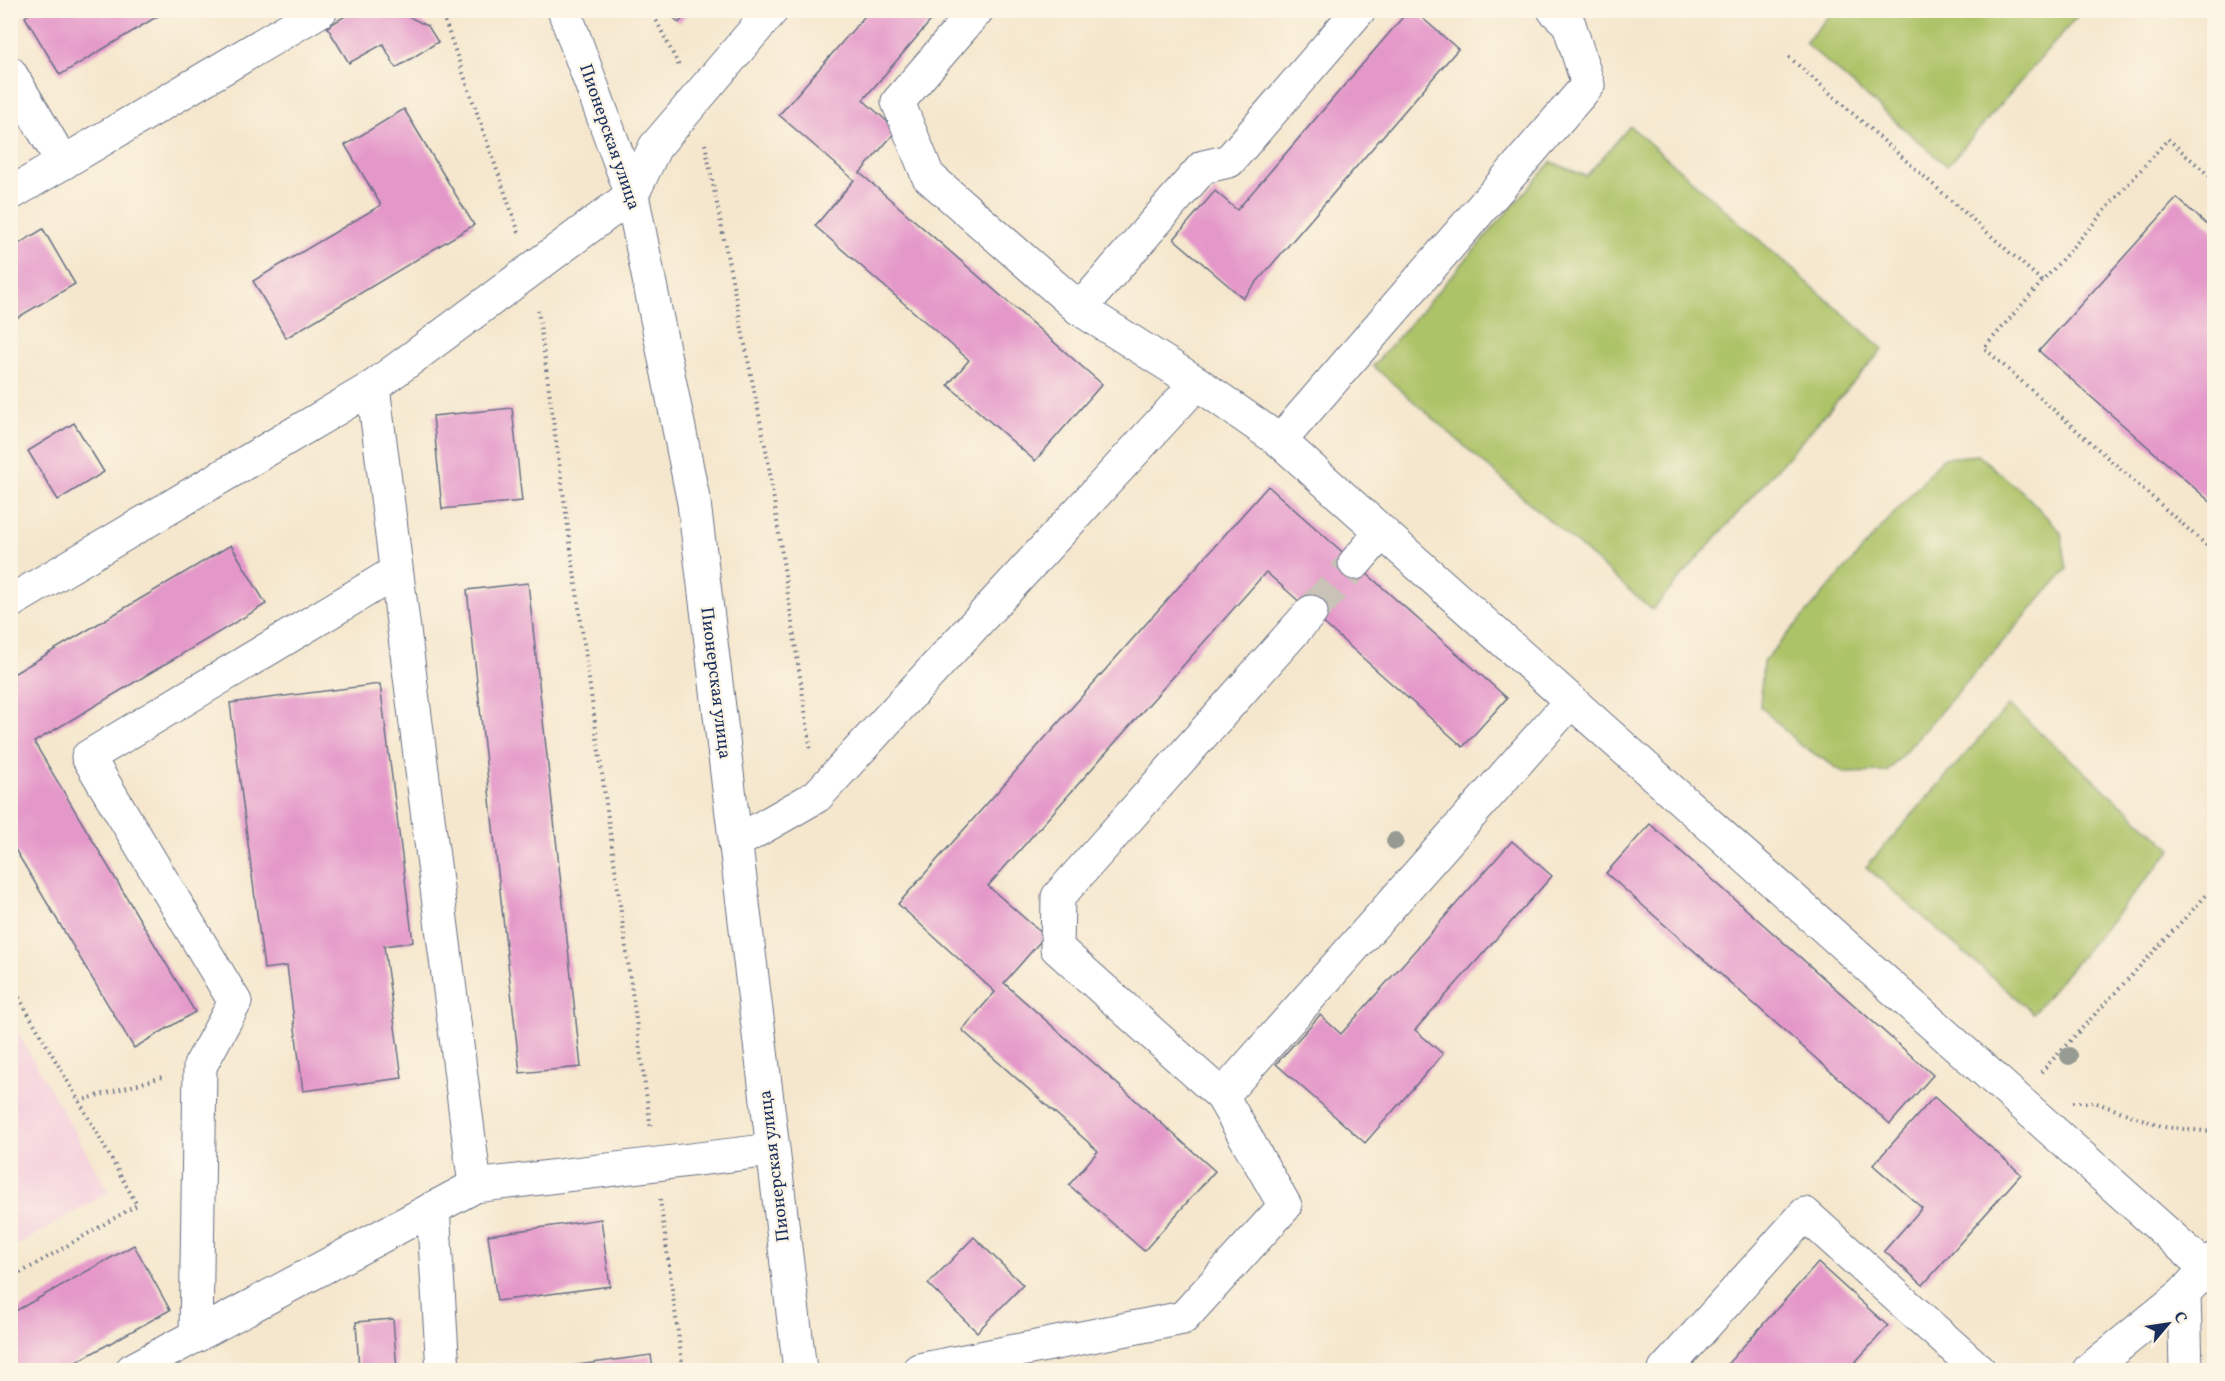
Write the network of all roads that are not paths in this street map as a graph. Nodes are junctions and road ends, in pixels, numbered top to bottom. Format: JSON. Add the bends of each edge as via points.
{"nodes":[{"id":1,"x":321,"y":10,"type":"edge"},
{"id":2,"x":564,"y":10,"type":"edge"},
{"id":3,"x":772,"y":10,"type":"edge"},
{"id":4,"x":977,"y":10,"type":"edge"},
{"id":5,"x":1359,"y":10,"type":"edge"},
{"id":6,"x":1554,"y":10,"type":"edge"},
{"id":7,"x":10,"y":73,"type":"edge"},
{"id":8,"x":63,"y":163,"type":"junction"},
{"id":9,"x":10,"y":194,"type":"edge"},
{"id":10,"x":632,"y":195,"type":"junction"},
{"id":11,"x":1080,"y":309,"type":"junction"},
{"id":12,"x":1197,"y":383,"type":"junction"},
{"id":13,"x":373,"y":387,"type":"junction"},
{"id":14,"x":1280,"y":441,"type":"junction"},
{"id":15,"x":1382,"y":532,"type":"junction"},
{"id":16,"x":1355,"y":563,"type":"tunnel mouth"},
{"id":17,"x":396,"y":572,"type":"junction"},
{"id":18,"x":10,"y":603,"type":"edge"},
{"id":19,"x":1311,"y":612,"type":"tunnel mouth"},
{"id":20,"x":1571,"y":701,"type":"junction"},
{"id":21,"x":735,"y":843,"type":"junction"},
{"id":22,"x":1222,"y":1096,"type":"junction"},
{"id":23,"x":773,"y":1150,"type":"junction"},
{"id":24,"x":475,"y":1186,"type":"junction"},
{"id":25,"x":433,"y":1208,"type":"junction"},
{"id":26,"x":2210,"y":1264,"type":"edge"},
{"id":27,"x":2184,"y":1293,"type":"junction"},
{"id":28,"x":196,"y":1336,"type":"junction"},
{"id":29,"x":132,"y":1371,"type":"edge"},
{"id":30,"x":443,"y":1371,"type":"edge"},
{"id":31,"x":800,"y":1371,"type":"edge"},
{"id":32,"x":919,"y":1371,"type":"edge"},
{"id":33,"x":1665,"y":1371,"type":"edge"},
{"id":34,"x":1979,"y":1371,"type":"edge"},
{"id":35,"x":2088,"y":1371,"type":"edge"},
{"id":36,"x":2186,"y":1371,"type":"edge"}],
"edges":[{"from":1,"to":8,"type":"street"},
{"from":2,"to":10,"type":"street","name":"Пионерская улица"},
{"from":3,"to":10,"type":"street","via":[[655,147]]},
{"from":4,"to":11,"type":"street","via":[[898,102],[928,176]]},
{"from":5,"to":11,"type":"street","via":[[1229,161],[1203,167]]},
{"from":6,"to":14,"type":"street","via":[[1569,24],[1588,85]]},
{"from":7,"to":8,"type":"street"},
{"from":8,"to":9,"type":"street"},
{"from":10,"to":13,"type":"street"},
{"from":10,"to":21,"type":"street","name":"Пионерская улица","via":[[694,503]]},
{"from":11,"to":12,"type":"street"},
{"from":12,"to":14,"type":"street"},
{"from":12,"to":21,"type":"street","via":[[817,796]]},
{"from":13,"to":17,"type":"street"},
{"from":13,"to":18,"type":"street"},
{"from":14,"to":15,"type":"street"},
{"from":15,"to":16,"type":"street"},
{"from":15,"to":20,"type":"street"},
{"from":17,"to":24,"type":"street"},
{"from":17,"to":28,"type":"street","via":[[88,757],[235,1002],[200,1066]]},
{"from":19,"to":22,"type":"street","via":[[1059,897],[1057,948]]},
{"from":20,"to":22,"type":"street"},
{"from":20,"to":26,"type":"street","via":[[2016,1099]]},
{"from":21,"to":23,"type":"street","name":"Пионерская улица"},
{"from":22,"to":32,"type":"street","via":[[1285,1206],[1183,1318]]},
{"from":23,"to":24,"type":"street"},
{"from":23,"to":31,"type":"street","name":"Пионерская улица"},
{"from":24,"to":25,"type":"street"},
{"from":25,"to":28,"type":"street"},
{"from":25,"to":30,"type":"street"},
{"from":26,"to":27,"type":"street"},
{"from":27,"to":35,"type":"street"},
{"from":27,"to":36,"type":"street"},
{"from":28,"to":29,"type":"street"},
{"from":33,"to":34,"type":"street","via":[[1805,1214]]}]}
